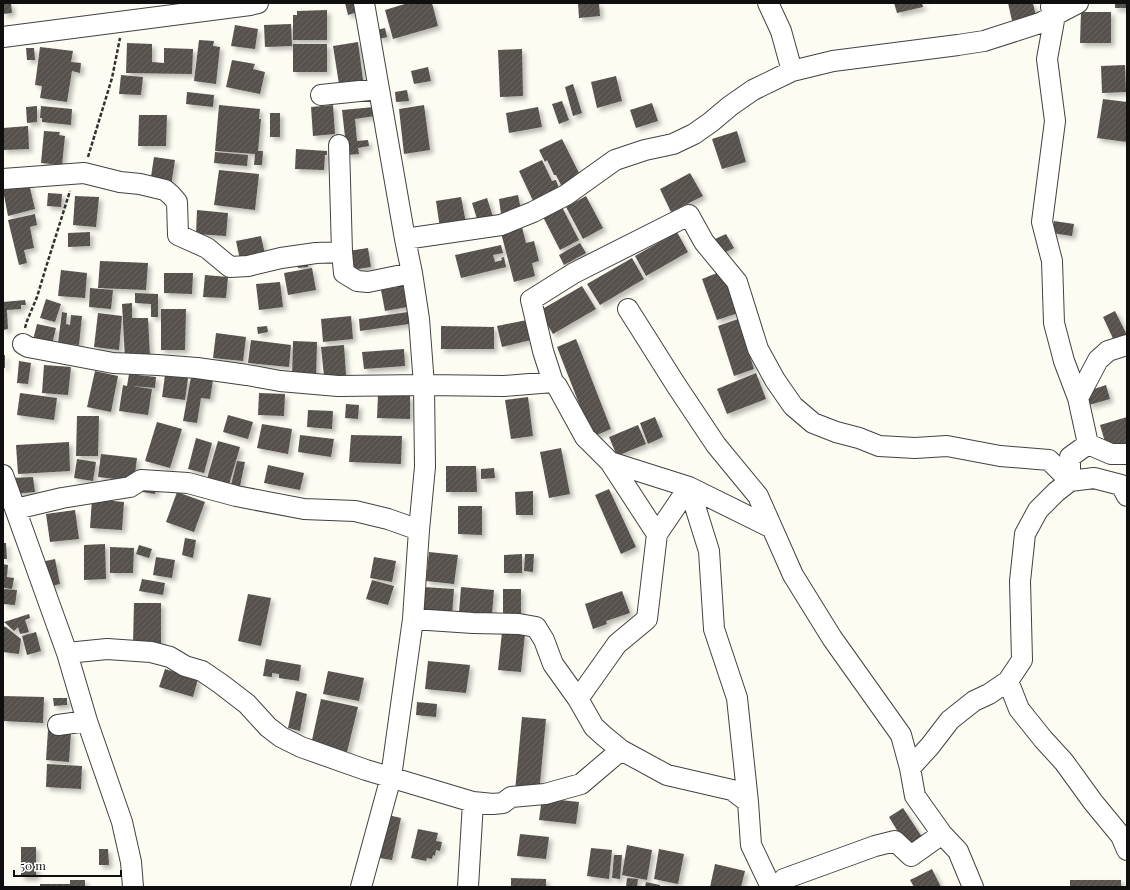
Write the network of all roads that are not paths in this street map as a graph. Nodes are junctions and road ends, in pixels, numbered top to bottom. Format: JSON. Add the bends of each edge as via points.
{"nodes":[{"id":1,"x":258,"y":3,"type":"edge"},
{"id":2,"x":364,"y":3,"type":"edge"},
{"id":3,"x":768,"y":3,"type":"edge"},
{"id":4,"x":1078,"y":3,"type":"edge"},
{"id":5,"x":1052,"y":9,"type":"edge"},
{"id":6,"x":3,"y":36,"type":"edge"},
{"id":7,"x":792,"y":71,"type":"junction"},
{"id":8,"x":379,"y":89,"type":"junction"},
{"id":9,"x":322,"y":95,"type":"dead end"},
{"id":10,"x":339,"y":146,"type":"dead end"},
{"id":11,"x":3,"y":179,"type":"edge"},
{"id":12,"x":405,"y":239,"type":"junction"},
{"id":13,"x":342,"y":252,"type":"junction"},
{"id":14,"x":412,"y":273,"type":"junction"},
{"id":15,"x":628,"y":309,"type":"dead end"},
{"id":16,"x":23,"y":344,"type":"dead end"},
{"id":17,"x":1127,"y":345,"type":"edge"},
{"id":18,"x":1098,"y":360,"type":"junction"},
{"id":19,"x":1064,"y":361,"type":"junction"},
{"id":20,"x":553,"y":382,"type":"junction"},
{"id":21,"x":424,"y":385,"type":"junction"},
{"id":22,"x":1078,"y":398,"type":"junction"},
{"id":23,"x":1088,"y":444,"type":"junction"},
{"id":24,"x":1127,"y":454,"type":"edge"},
{"id":25,"x":610,"y":462,"type":"junction"},
{"id":26,"x":3,"y":475,"type":"edge"},
{"id":27,"x":1070,"y":481,"type":"junction"},
{"id":28,"x":689,"y":487,"type":"junction"},
{"id":29,"x":1127,"y":496,"type":"edge"},
{"id":30,"x":13,"y":518,"type":"edge"},
{"id":31,"x":772,"y":528,"type":"junction"},
{"id":32,"x":419,"y":530,"type":"junction"},
{"id":33,"x":656,"y":534,"type":"junction"},
{"id":34,"x":413,"y":619,"type":"junction"},
{"id":35,"x":67,"y":653,"type":"junction"},
{"id":36,"x":1008,"y":681,"type":"junction"},
{"id":37,"x":578,"y":699,"type":"junction"},
{"id":38,"x":87,"y":721,"type":"junction"},
{"id":39,"x":58,"y":725,"type":"dead end"},
{"id":40,"x":621,"y":750,"type":"junction"},
{"id":41,"x":910,"y":768,"type":"junction"},
{"id":42,"x":391,"y":777,"type":"junction"},
{"id":43,"x":473,"y":802,"type":"junction"},
{"id":44,"x":748,"y":802,"type":"junction"},
{"id":45,"x":942,"y":834,"type":"junction"},
{"id":46,"x":1127,"y":850,"type":"edge"},
{"id":47,"x":133,"y":887,"type":"edge"},
{"id":48,"x":361,"y":887,"type":"edge"},
{"id":49,"x":468,"y":887,"type":"edge"},
{"id":50,"x":771,"y":887,"type":"edge"},
{"id":51,"x":782,"y":887,"type":"edge"},
{"id":52,"x":973,"y":887,"type":"edge"}],
"edges":[{"from":1,"to":6,"type":"street"},
{"from":2,"to":8,"type":"street"},
{"from":3,"to":7,"type":"street","via":[[781,31]]},
{"from":4,"to":5,"type":"street"},
{"from":5,"to":7,"type":"street","via":[[1040,23],[984,41],[833,61]]},
{"from":5,"to":19,"type":"street","via":[[1047,59],[1055,121],[1042,222],[1052,261],[1054,323]]},
{"from":7,"to":12,"type":"street","via":[[752,90],[694,134],[673,144],[615,160],[566,195],[533,212],[501,225]]},
{"from":8,"to":9,"type":"street"},
{"from":8,"to":12,"type":"street"},
{"from":10,"to":13,"type":"street"},
{"from":11,"to":13,"type":"street","via":[[84,173],[165,190],[177,202],[178,235],[206,248],[230,267],[316,253]]},
{"from":12,"to":14,"type":"street"},
{"from":13,"to":14,"type":"street","via":[[344,273],[356,281],[368,282]]},
{"from":14,"to":21,"type":"street","via":[[419,319]]},
{"from":15,"to":31,"type":"street","via":[[716,445],[758,496]]},
{"from":16,"to":21,"type":"street","via":[[35,349],[113,363],[197,368],[280,381],[338,386]]},
{"from":17,"to":18,"type":"street","via":[[1108,351]]},
{"from":18,"to":19,"type":"street"},
{"from":18,"to":22,"type":"street"},
{"from":19,"to":22,"type":"street"},
{"from":20,"to":21,"type":"street","via":[[504,386]]},
{"from":20,"to":25,"type":"street","via":[[585,437]]},
{"from":20,"to":27,"type":"street","via":[[531,300],[574,273],[689,216],[704,242],[737,282],[758,349],[775,380],[793,406],[813,422],[879,446],[947,446],[1000,456],[1049,460]]},
{"from":21,"to":32,"type":"street","via":[[425,467]]},
{"from":22,"to":23,"type":"street"},
{"from":23,"to":24,"type":"street","via":[[1111,454]]},
{"from":23,"to":27,"type":"street","via":[[1070,457]]},
{"from":25,"to":28,"type":"street"},
{"from":25,"to":33,"type":"street"},
{"from":26,"to":30,"type":"street"},
{"from":27,"to":29,"type":"street","via":[[1094,478],[1122,485]]},
{"from":27,"to":36,"type":"street","via":[[1038,510],[1025,534],[1020,581],[1022,660]]},
{"from":28,"to":31,"type":"street"},
{"from":28,"to":33,"type":"street"},
{"from":28,"to":44,"type":"street","via":[[709,551],[714,629],[737,698]]},
{"from":30,"to":32,"type":"street","via":[[62,498],[130,487],[141,480],[188,483],[236,496],[304,509],[355,511],[388,518]]},
{"from":30,"to":35,"type":"street"},
{"from":31,"to":41,"type":"street","via":[[793,575],[832,638],[900,735]]},
{"from":32,"to":34,"type":"street"},
{"from":33,"to":37,"type":"street","via":[[647,620],[617,644]]},
{"from":34,"to":37,"type":"street","via":[[536,627],[553,664]]},
{"from":34,"to":42,"type":"street"},
{"from":35,"to":38,"type":"street"},
{"from":35,"to":42,"type":"street","via":[[107,649],[151,652],[170,658],[202,671],[221,684],[247,704],[281,737],[301,747]]},
{"from":36,"to":41,"type":"street","via":[[974,701],[950,720]]},
{"from":36,"to":46,"type":"street","via":[[1019,709],[1121,836]]},
{"from":37,"to":40,"type":"street","via":[[594,727]]},
{"from":38,"to":39,"type":"street"},
{"from":38,"to":47,"type":"street","via":[[122,822],[131,862]]},
{"from":40,"to":43,"type":"street","via":[[581,784],[545,794],[511,797],[503,803]]},
{"from":40,"to":44,"type":"street","via":[[667,775],[732,790]]},
{"from":41,"to":45,"type":"street","via":[[915,796]]},
{"from":42,"to":43,"type":"street"},
{"from":42,"to":48,"type":"street"},
{"from":43,"to":49,"type":"street"},
{"from":44,"to":50,"type":"street","via":[[751,845]]},
{"from":45,"to":51,"type":"street","via":[[911,856],[894,841],[784,879]]},
{"from":45,"to":52,"type":"street","via":[[958,851]]}]}
